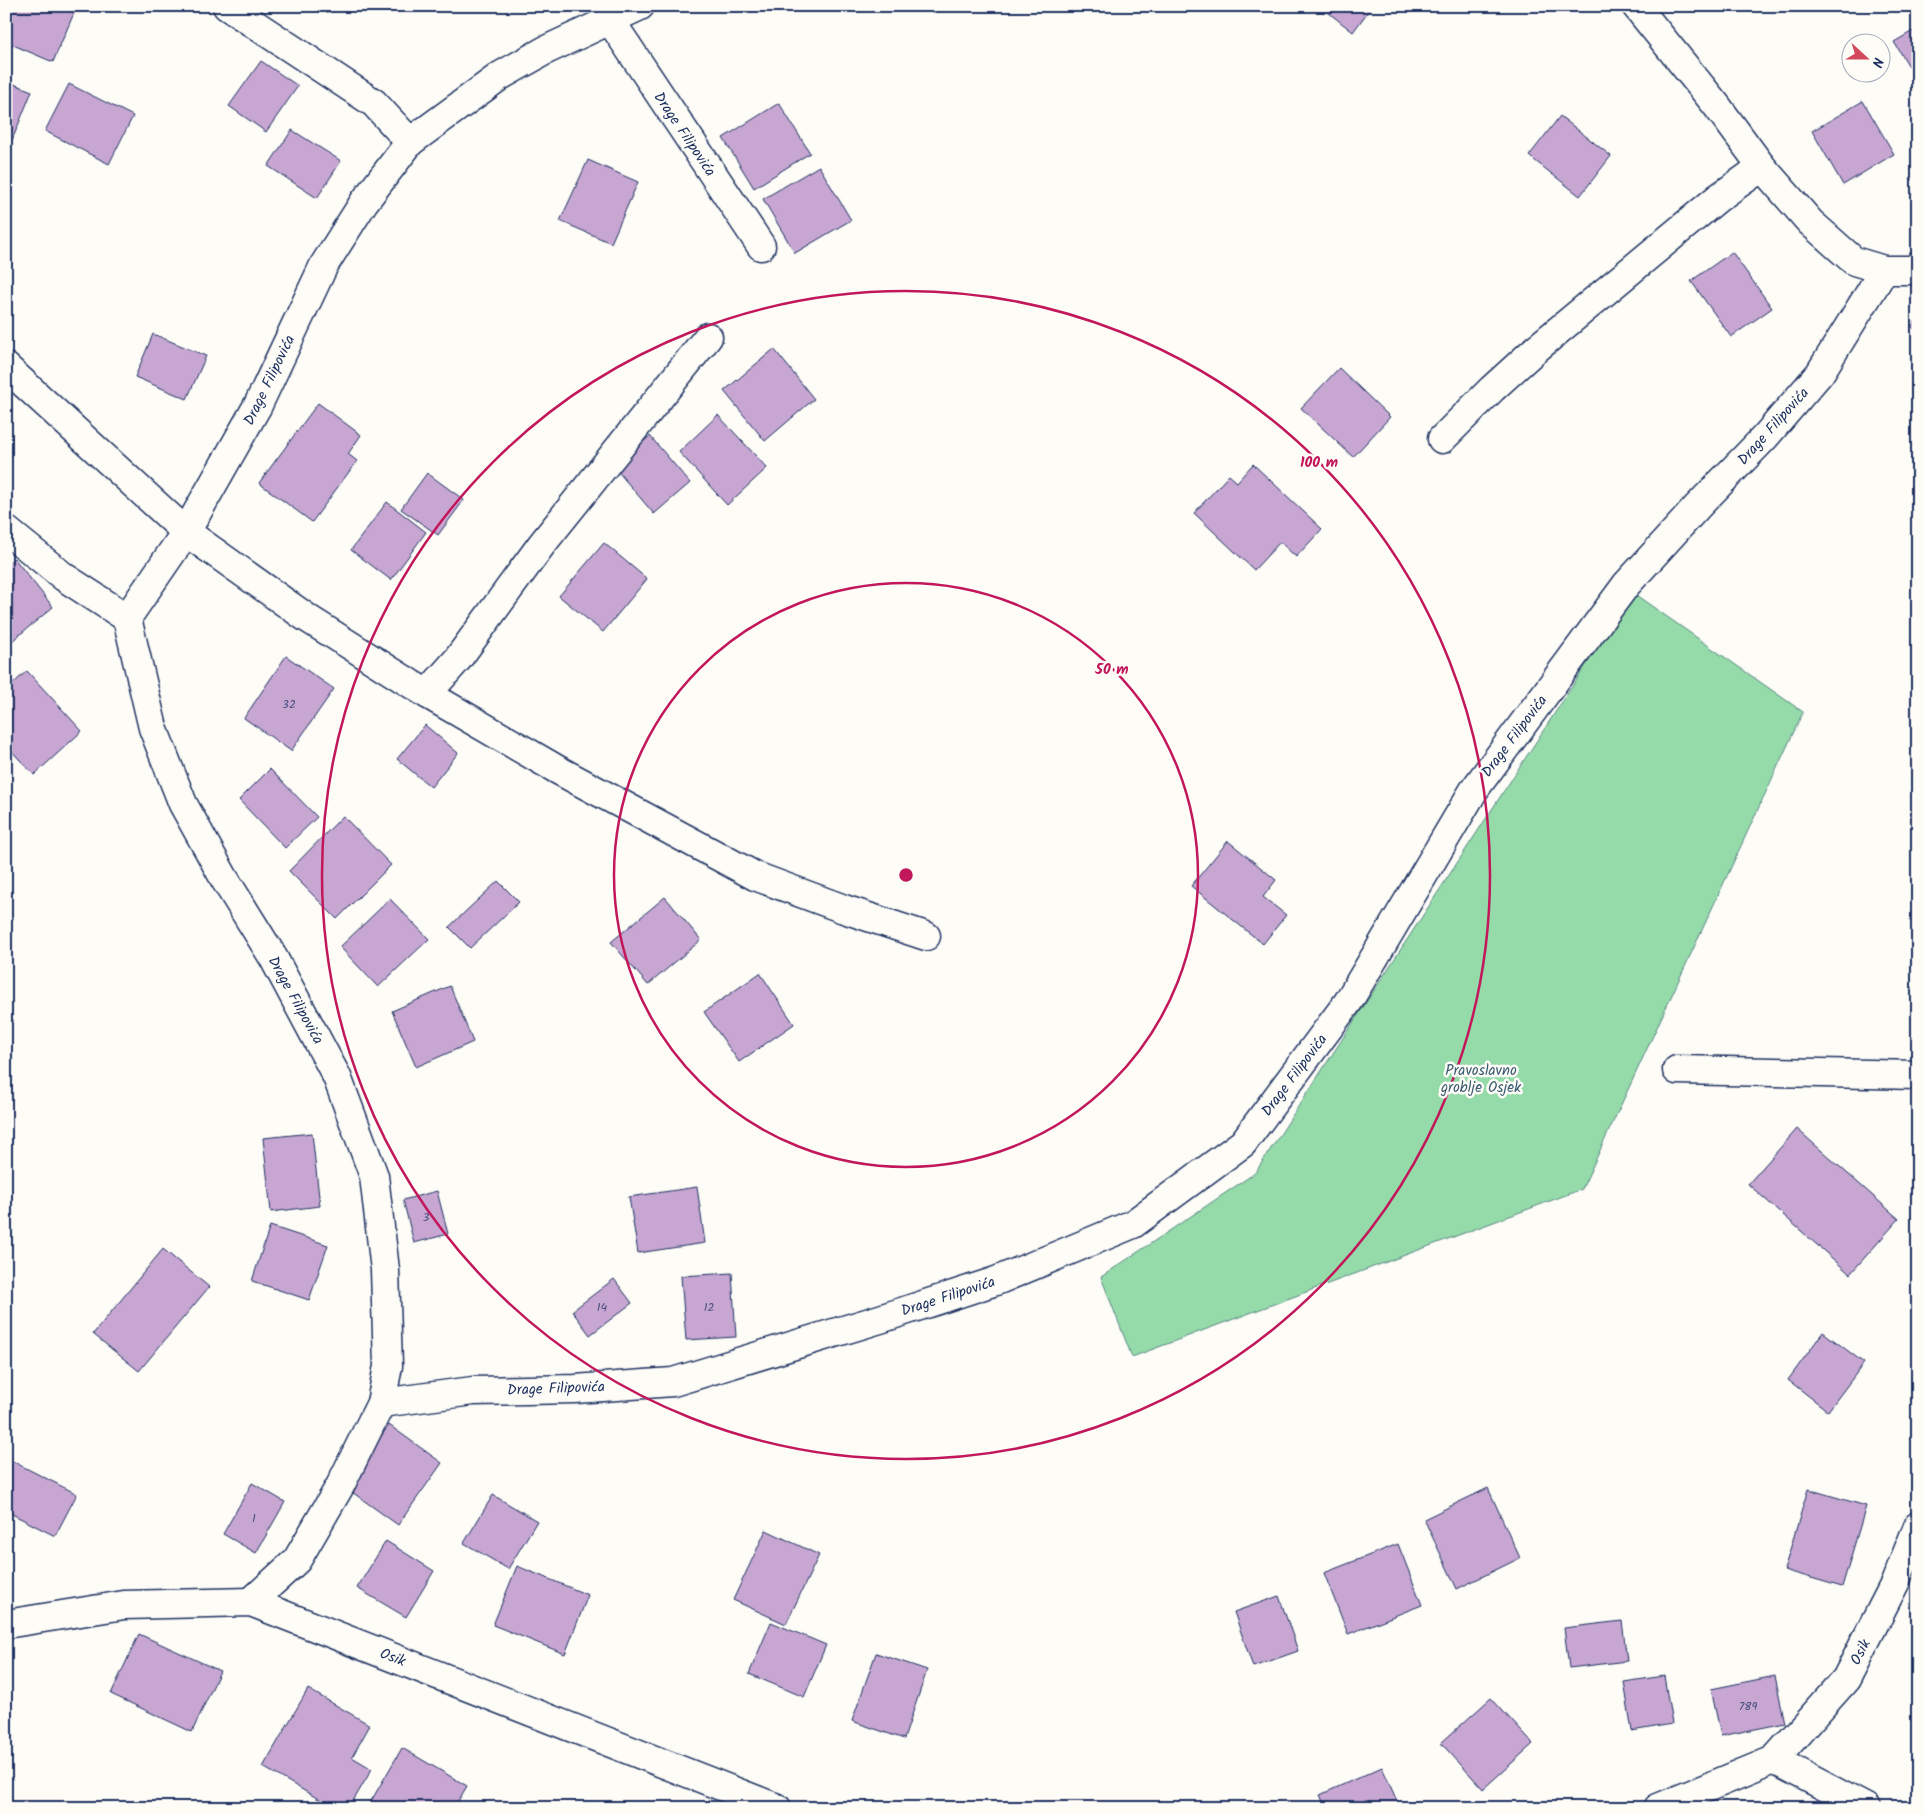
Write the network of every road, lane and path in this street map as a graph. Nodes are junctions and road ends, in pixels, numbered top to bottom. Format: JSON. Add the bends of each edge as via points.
{"nodes":[{"id":1,"x":227,"y":6,"type":"edge"},
{"id":2,"x":640,"y":6,"type":"edge"},
{"id":3,"x":1636,"y":6,"type":"edge"},
{"id":4,"x":610,"y":20,"type":"junction"},
{"id":5,"x":410,"y":142,"type":"junction"},
{"id":6,"x":1762,"y":167,"type":"junction"},
{"id":7,"x":761,"y":246,"type":"dead end"},
{"id":8,"x":1918,"y":266,"type":"edge"},
{"id":9,"x":1884,"y":270,"type":"junction"},
{"id":10,"x":708,"y":337,"type":"dead end"},
{"id":11,"x":6,"y":367,"type":"edge"},
{"id":12,"x":1442,"y":439,"type":"dead end"},
{"id":13,"x":6,"y":530,"type":"edge"},
{"id":14,"x":186,"y":532,"type":"junction"},
{"id":15,"x":127,"y":618,"type":"junction"},
{"id":16,"x":427,"y":694,"type":"junction"},
{"id":17,"x":926,"y":936,"type":"dead end"},
{"id":18,"x":1677,"y":1070,"type":"dead end"},
{"id":19,"x":1918,"y":1074,"type":"edge"},
{"id":20,"x":381,"y":1403,"type":"junction"},
{"id":21,"x":1918,"y":1526,"type":"edge"},
{"id":22,"x":251,"y":1602,"type":"junction"},
{"id":23,"x":6,"y":1624,"type":"edge"},
{"id":24,"x":1774,"y":1760,"type":"junction"},
{"id":25,"x":768,"y":1806,"type":"edge"},
{"id":26,"x":1658,"y":1808,"type":"edge"},
{"id":27,"x":1866,"y":1808,"type":"edge"}],
"edges":[{"from":1,"to":5,"type":"street","via":[[374,103]]},
{"from":2,"to":4,"type":"street","name":"Drage Filipovića"},
{"from":3,"to":6,"type":"street"},
{"from":4,"to":5,"type":"street","name":"Drage Filipovića","via":[[500,76]]},
{"from":4,"to":7,"type":"street","name":"Drage Filipovića"},
{"from":5,"to":14,"type":"street","name":"Drage Filipovića","via":[[364,202],[324,265],[258,405]]},
{"from":6,"to":9,"type":"street","via":[[1810,222],[1854,261]]},
{"from":6,"to":12,"type":"street","via":[[1718,198],[1536,349]]},
{"from":8,"to":9,"type":"street","via":[[1914,270]]},
{"from":9,"to":20,"type":"street","name":"Drage Filipovića","via":[[1820,373],[1765,437],[1626,585],[1474,790],[1348,1002],[1243,1143],[1133,1224],[996,1281],[700,1374],[673,1382],[575,1389],[473,1391]]},
{"from":10,"to":16,"type":"street","via":[[542,544],[457,660]]},
{"from":11,"to":14,"type":"street"},
{"from":13,"to":15,"type":"street","via":[[64,577]]},
{"from":14,"to":15,"type":"street","name":"Drage Filipovića"},
{"from":14,"to":16,"type":"street","via":[[307,618]]},
{"from":15,"to":20,"type":"street","name":"Drage Filipovića","via":[[153,728],[183,804],[338,1076],[374,1176],[385,1280],[388,1366]]},
{"from":16,"to":17,"type":"street","via":[[558,770],[755,876]]},
{"from":18,"to":19,"type":"street"},
{"from":20,"to":22,"type":"street","name":"Drage Filipovića","via":[[340,1486],[296,1560]]},
{"from":21,"to":24,"type":"street","name":"Osik","via":[[1895,1583],[1846,1679]]},
{"from":22,"to":23,"type":"street","name":"Osik","via":[[124,1605]]},
{"from":22,"to":25,"type":"street","name":"Osik"},
{"from":24,"to":26,"type":"street","name":"Osik"},
{"from":24,"to":27,"type":"street"}]}
